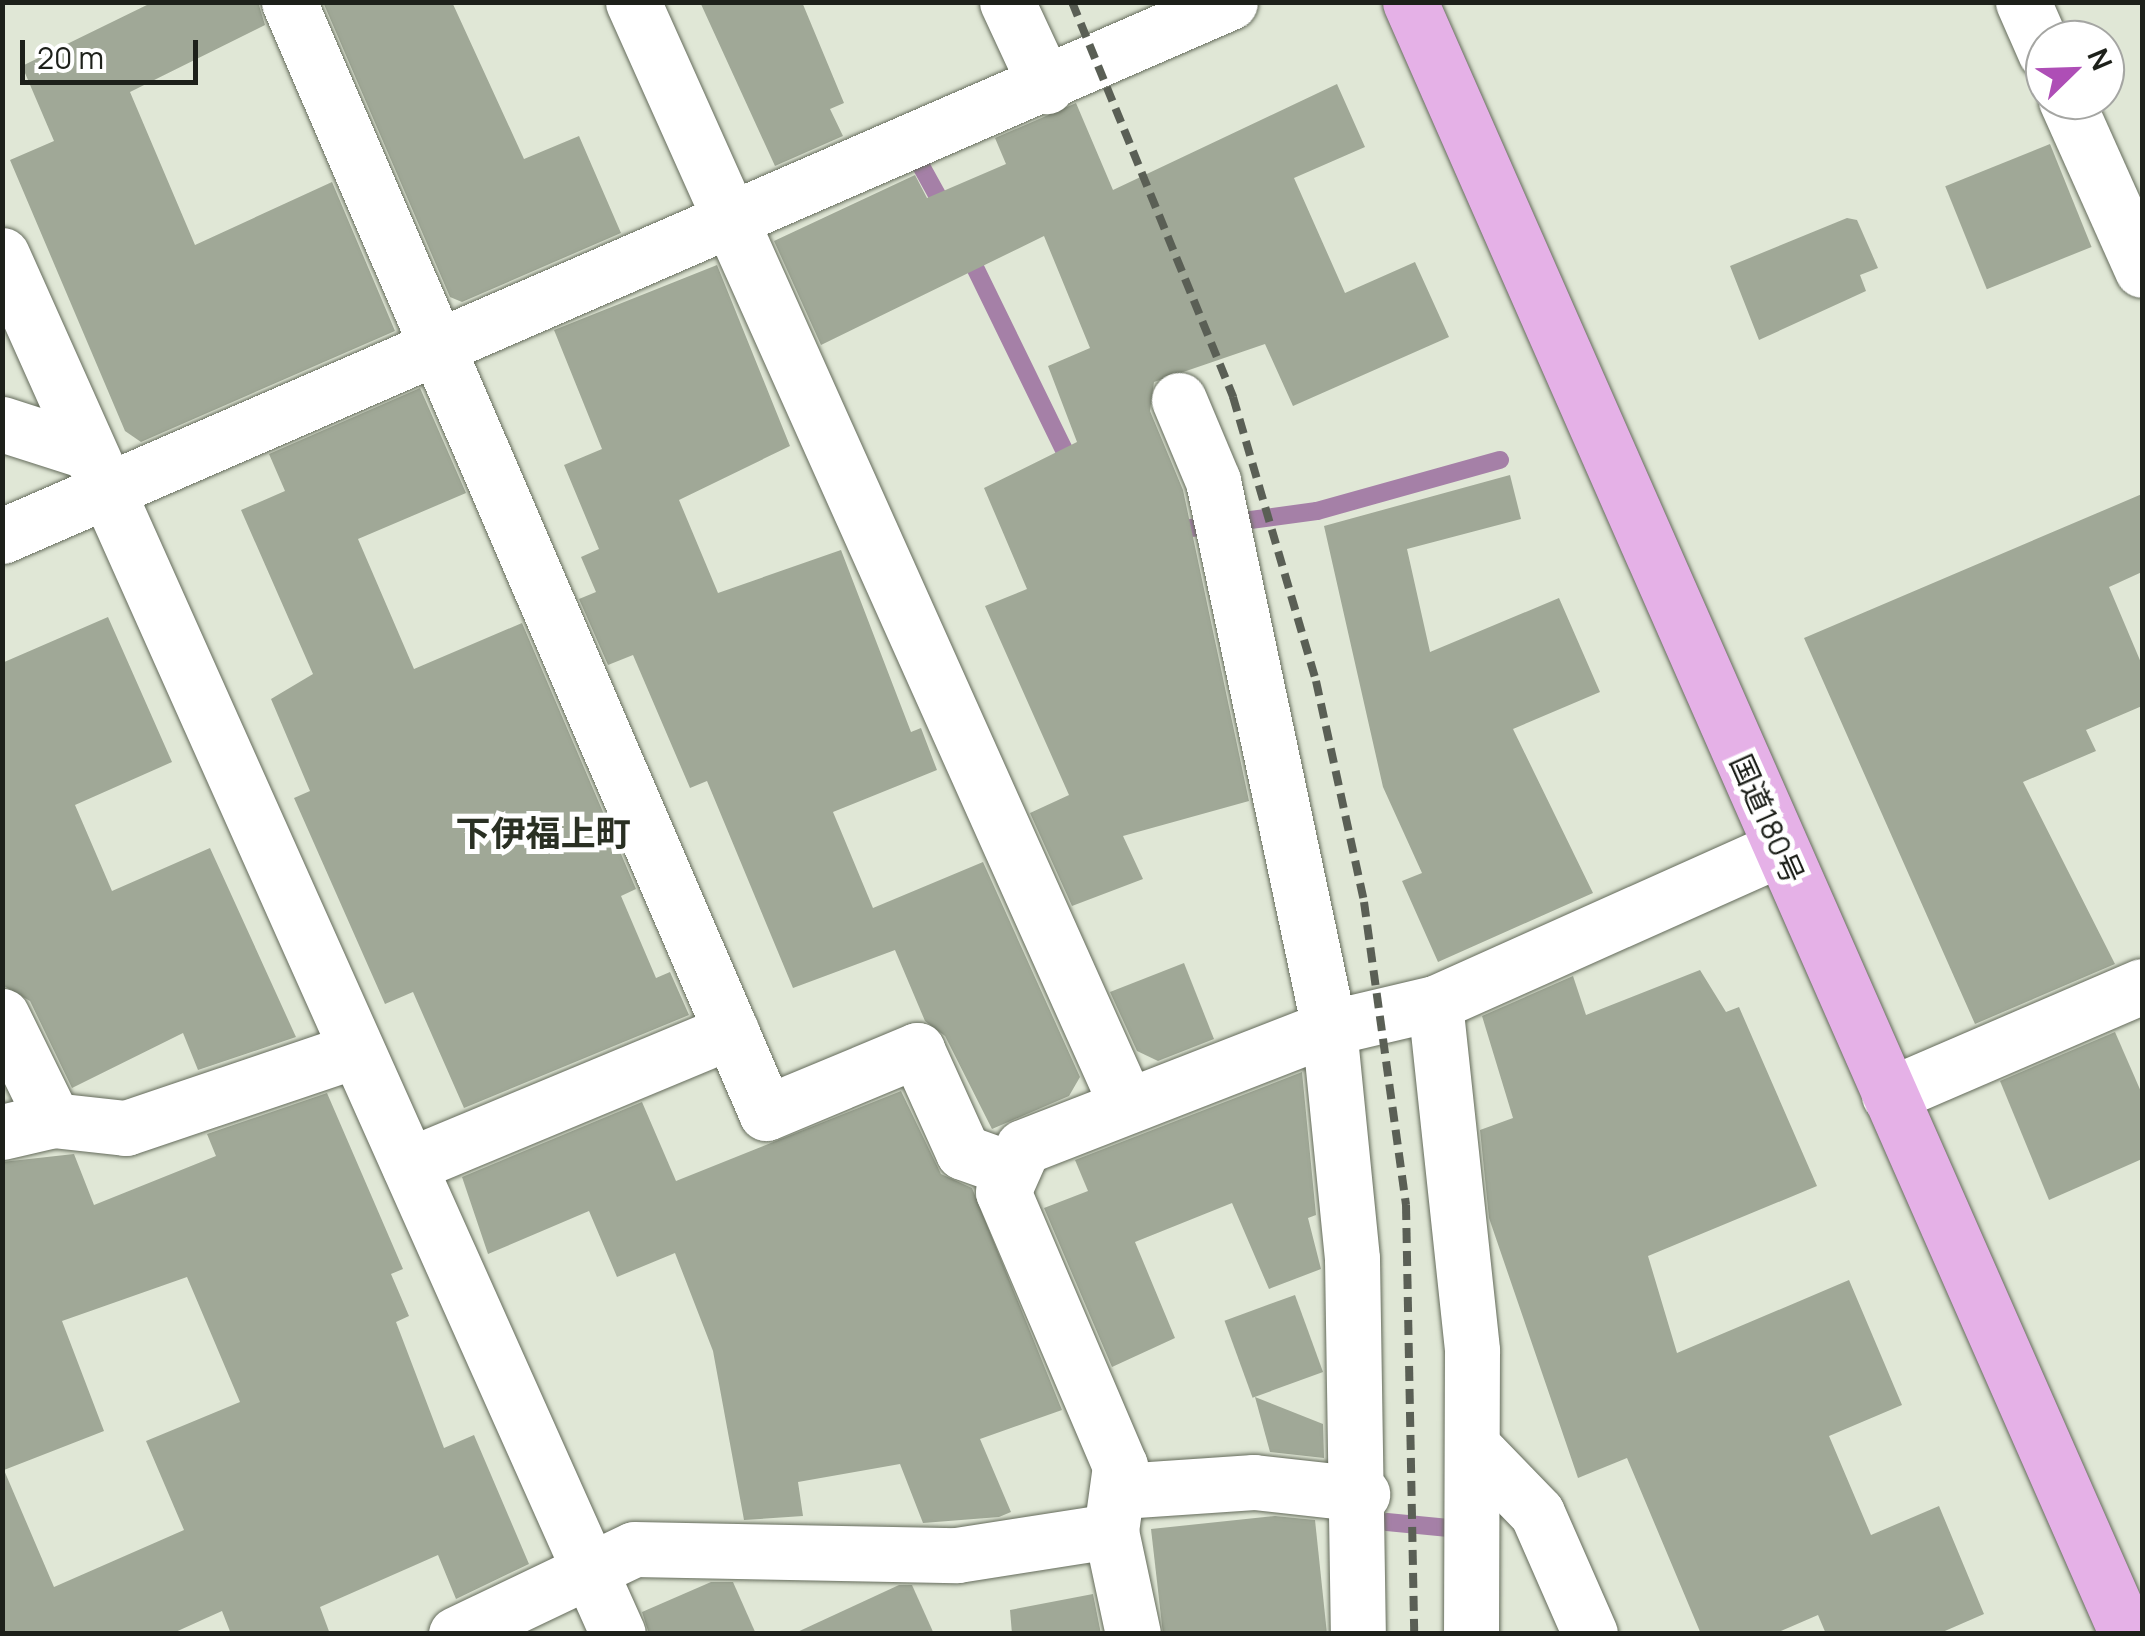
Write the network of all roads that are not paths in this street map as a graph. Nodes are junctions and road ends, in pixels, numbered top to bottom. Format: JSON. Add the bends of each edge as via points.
{"nodes":[{"id":1,"x":289,"y":2,"type":"edge"},
{"id":2,"x":633,"y":2,"type":"edge"},
{"id":3,"x":1007,"y":2,"type":"edge"},
{"id":4,"x":1230,"y":2,"type":"edge"},
{"id":5,"x":1410,"y":2,"type":"edge"},
{"id":6,"x":1046,"y":86,"type":"junction"},
{"id":7,"x":2075,"y":120,"type":"edge"},
{"id":8,"x":732,"y":224,"type":"junction"},
{"id":9,"x":2,"y":255,"type":"edge"},
{"id":10,"x":2142,"y":270,"type":"edge"},
{"id":11,"x":443,"y":348,"type":"junction"},
{"id":12,"x":1179,"y":400,"type":"dead end"},
{"id":13,"x":2,"y":424,"type":"edge"},
{"id":14,"x":98,"y":472,"type":"junction"},
{"id":15,"x":2,"y":536,"type":"edge"},
{"id":16,"x":1780,"y":849,"type":"junction"},
{"id":17,"x":2142,"y":986,"type":"edge"},
{"id":18,"x":1434,"y":1003,"type":"junction"},
{"id":19,"x":2,"y":1016,"type":"edge"},
{"id":20,"x":1329,"y":1028,"type":"junction"},
{"id":21,"x":731,"y":1031,"type":"junction"},
{"id":22,"x":356,"y":1050,"type":"junction"},
{"id":23,"x":1890,"y":1096,"type":"junction"},
{"id":24,"x":1127,"y":1106,"type":"junction"},
{"id":25,"x":28,"y":1126,"type":"edge"},
{"id":26,"x":409,"y":1165,"type":"junction"},
{"id":27,"x":1008,"y":1168,"type":"junction"},
{"id":28,"x":1476,"y":1448,"type":"junction"},
{"id":29,"x":1362,"y":1494,"type":"junction"},
{"id":30,"x":1116,"y":1511,"type":"junction"},
{"id":31,"x":588,"y":1568,"type":"junction"},
{"id":32,"x":2126,"y":1601,"type":"edge"},
{"id":33,"x":456,"y":1634,"type":"edge"},
{"id":34,"x":618,"y":1634,"type":"edge"},
{"id":35,"x":1133,"y":1634,"type":"edge"},
{"id":36,"x":1358,"y":1634,"type":"edge"},
{"id":37,"x":1472,"y":1634,"type":"edge"},
{"id":38,"x":1590,"y":1634,"type":"edge"}],
"edges":[{"from":1,"to":11,"type":"street"},
{"from":2,"to":8,"type":"street"},
{"from":3,"to":6,"type":"street"},
{"from":4,"to":6,"type":"street"},
{"from":5,"to":16,"type":"highway","name":"国道180号"},
{"from":6,"to":8,"type":"street"},
{"from":7,"to":10,"type":"street"},
{"from":8,"to":11,"type":"street"},
{"from":8,"to":24,"type":"street"},
{"from":9,"to":14,"type":"street"},
{"from":11,"to":14,"type":"street"},
{"from":11,"to":21,"type":"street"},
{"from":12,"to":20,"type":"street","via":[[1221,525],[1287,798]]},
{"from":13,"to":14,"type":"street"},
{"from":14,"to":15,"type":"street"},
{"from":14,"to":22,"type":"street"},
{"from":16,"to":18,"type":"street"},
{"from":16,"to":23,"type":"highway","name":"国道180号"},
{"from":17,"to":23,"type":"street"},
{"from":18,"to":20,"type":"street"},
{"from":18,"to":28,"type":"street"},
{"from":19,"to":25,"type":"street"},
{"from":20,"to":24,"type":"street"},
{"from":20,"to":29,"type":"street"},
{"from":21,"to":26,"type":"street"},
{"from":21,"to":27,"type":"street","via":[[766,1114],[917,1050],[963,1152]]},
{"from":22,"to":25,"type":"street","via":[[126,1128]]},
{"from":22,"to":26,"type":"street"},
{"from":23,"to":32,"type":"highway","name":"国道180号"},
{"from":24,"to":27,"type":"street","via":[[1022,1147]]},
{"from":26,"to":31,"type":"street"},
{"from":27,"to":30,"type":"street","via":[[1003,1192],[1120,1466]]},
{"from":28,"to":37,"type":"street"},
{"from":28,"to":38,"type":"street","via":[[1537,1512]]},
{"from":29,"to":30,"type":"street","via":[[1254,1482]]},
{"from":29,"to":36,"type":"street"},
{"from":30,"to":31,"type":"street","via":[[957,1555],[634,1549]]},
{"from":30,"to":35,"type":"street"},
{"from":31,"to":33,"type":"street"},
{"from":31,"to":34,"type":"street"}]}
